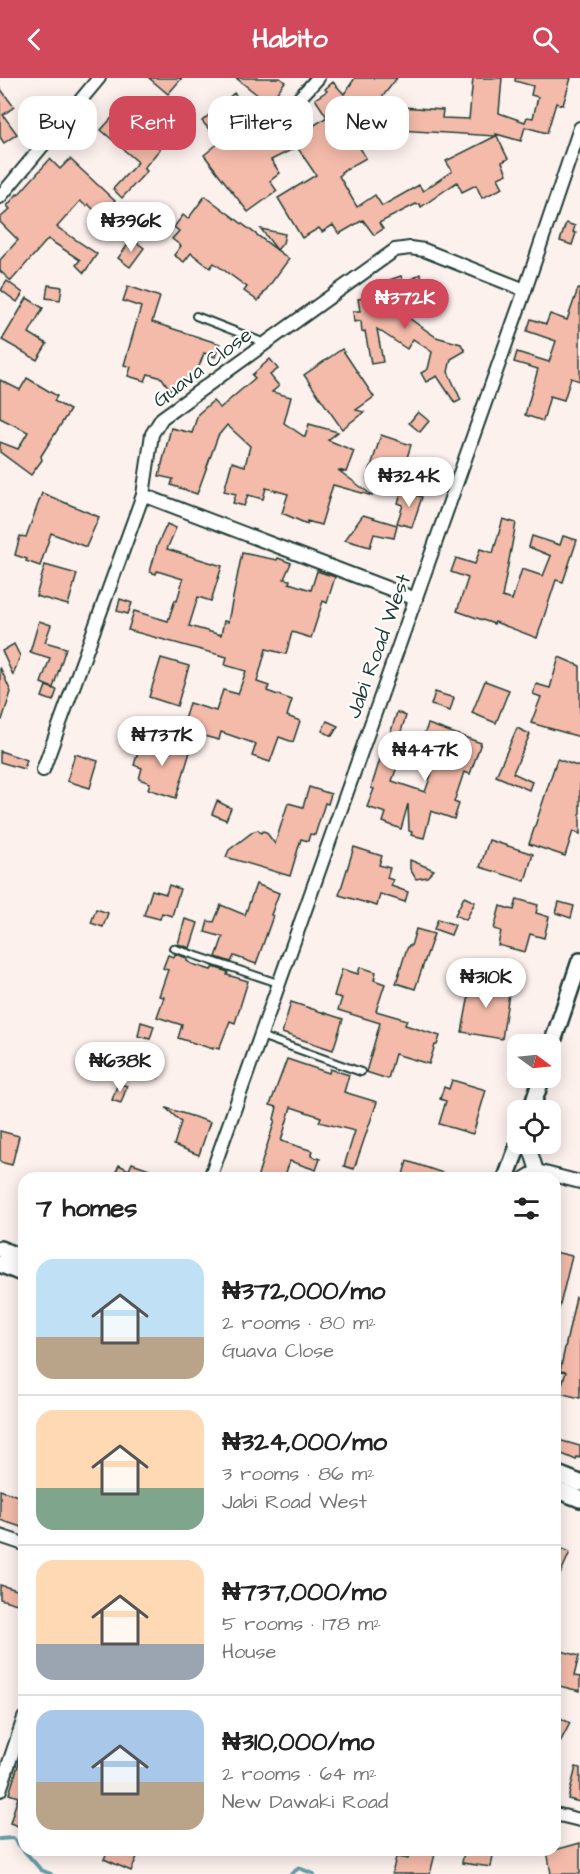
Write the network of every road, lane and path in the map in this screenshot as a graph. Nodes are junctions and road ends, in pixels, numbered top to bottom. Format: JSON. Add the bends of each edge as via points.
{"nodes":[{"id":1,"x":99,"y":78,"type":"edge"},
{"id":2,"x":318,"y":78,"type":"edge"},
{"id":3,"x":301,"y":96,"type":"edge"},
{"id":4,"x":580,"y":128,"type":"edge"},
{"id":5,"x":0,"y":197,"type":"edge"},
{"id":6,"x":525,"y":290,"type":"junction"},
{"id":7,"x":196,"y":316,"type":"dead end"},
{"id":8,"x":265,"y":344,"type":"junction"},
{"id":9,"x":143,"y":495,"type":"junction"},
{"id":10,"x":416,"y":598,"type":"junction"},
{"id":11,"x":43,"y":770,"type":"dead end"},
{"id":12,"x":173,"y":948,"type":"dead end"},
{"id":13,"x":580,"y":961,"type":"edge"},
{"id":14,"x":278,"y":983,"type":"junction"},
{"id":15,"x":555,"y":1034,"type":"edge"},
{"id":16,"x":260,"y":1036,"type":"junction"},
{"id":17,"x":361,"y":1072,"type":"dead end"},
{"id":18,"x":515,"y":1154,"type":"edge"},
{"id":19,"x":532,"y":1154,"type":"edge"},
{"id":20,"x":537,"y":1171,"type":"joint"},
{"id":21,"x":212,"y":1172,"type":"edge"},
{"id":22,"x":508,"y":1172,"type":"edge"},
{"id":23,"x":541,"y":1172,"type":"edge"},
{"id":24,"x":561,"y":1177,"type":"edge"},
{"id":25,"x":580,"y":1182,"type":"edge"},
{"id":26,"x":0,"y":1249,"type":"edge"},
{"id":27,"x":18,"y":1256,"type":"edge"},
{"id":28,"x":0,"y":1264,"type":"edge"},
{"id":29,"x":18,"y":1272,"type":"edge"},
{"id":30,"x":561,"y":1475,"type":"edge"},
{"id":31,"x":580,"y":1483,"type":"edge"},
{"id":32,"x":561,"y":1491,"type":"edge"},
{"id":33,"x":580,"y":1499,"type":"edge"},
{"id":34,"x":0,"y":1536,"type":"edge"},
{"id":35,"x":18,"y":1542,"type":"edge"},
{"id":36,"x":18,"y":1735,"type":"edge"},
{"id":37,"x":1,"y":1783,"type":"edge"},
{"id":38,"x":561,"y":1815,"type":"edge"},
{"id":39,"x":580,"y":1820,"type":"edge"}],
"edges":[{"from":1,"to":5,"type":"street"},
{"from":2,"to":3,"type":"street"},
{"from":4,"to":6,"type":"street","name":"Jabi Road West"},
{"from":6,"to":8,"type":"street","name":"Guava Close","via":[[424,250],[395,249]]},
{"from":6,"to":10,"type":"street","name":"Jabi Road West"},
{"from":7,"to":8,"type":"lane"},
{"from":8,"to":9,"type":"street","name":"Guava Close","via":[[162,418],[152,434]]},
{"from":9,"to":10,"type":"street"},
{"from":9,"to":11,"type":"street","name":"Guava Close"},
{"from":10,"to":14,"type":"street","name":"Jabi Road West"},
{"from":12,"to":14,"type":"lane"},
{"from":13,"to":15,"type":"street"},
{"from":14,"to":16,"type":"street","name":"Jabi Road West"},
{"from":16,"to":17,"type":"lane"},
{"from":16,"to":21,"type":"street","name":"Jabi Road West"},
{"from":18,"to":22,"type":"street"},
{"from":19,"to":20,"type":"street"},
{"from":20,"to":23,"type":"street"},
{"from":24,"to":25,"type":"street"},
{"from":26,"to":27,"type":"street"},
{"from":28,"to":29,"type":"street"},
{"from":30,"to":31,"type":"street"},
{"from":32,"to":33,"type":"street"},
{"from":34,"to":35,"type":"street"},
{"from":36,"to":37,"type":"street"},
{"from":38,"to":39,"type":"street"}]}
